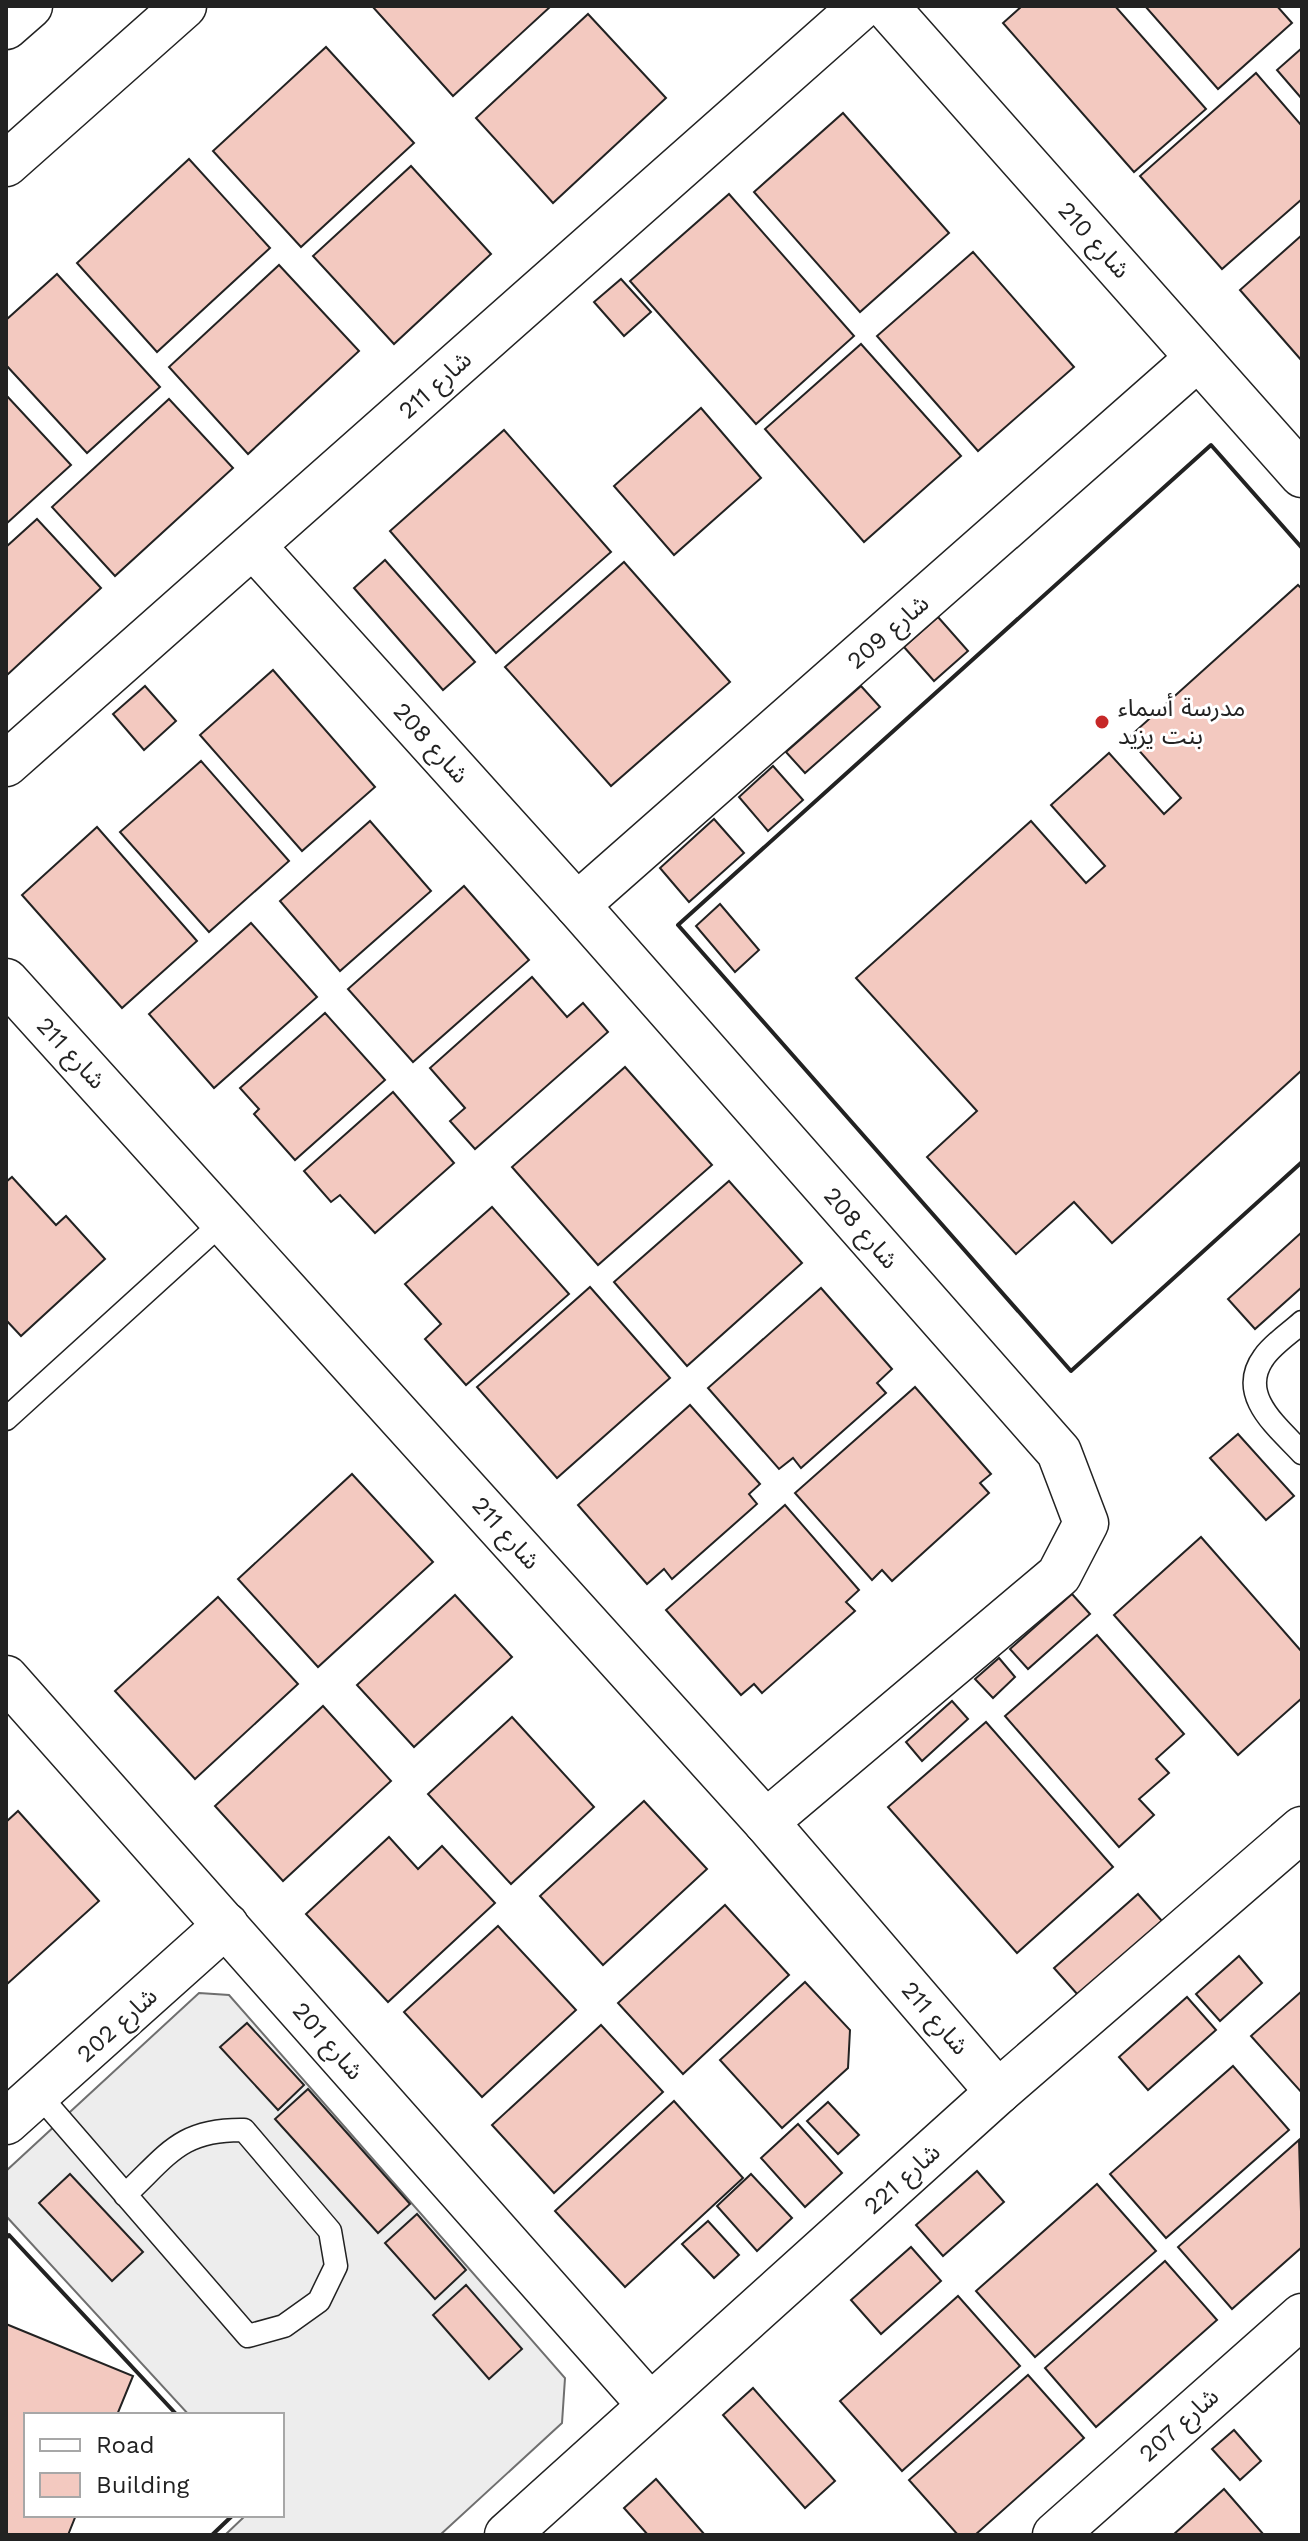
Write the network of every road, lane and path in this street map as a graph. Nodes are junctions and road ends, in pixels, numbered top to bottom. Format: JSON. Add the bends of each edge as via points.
{"nodes":[{"id":1,"x":30,"y":6,"type":"edge"},
{"id":2,"x":184,"y":6,"type":"edge"},
{"id":3,"x":862,"y":6,"type":"edge"},
{"id":4,"x":886,"y":6,"type":"edge"},
{"id":5,"x":6,"y":27,"type":"edge"},
{"id":6,"x":6,"y":164,"type":"edge"},
{"id":7,"x":1198,"y":358,"type":"junction"},
{"id":8,"x":1295,"y":453,"type":"edge"},
{"id":9,"x":254,"y":547,"type":"junction"},
{"id":10,"x":6,"y":764,"type":"edge"},
{"id":11,"x":577,"y":905,"type":"junction"},
{"id":12,"x":6,"y":981,"type":"edge"},
{"id":13,"x":225,"y":1220,"type":"junction"},
{"id":14,"x":1302,"y":1322,"type":"edge"},
{"id":15,"x":6,"y":1419,"type":"edge"},
{"id":16,"x":1302,"y":1453,"type":"edge"},
{"id":17,"x":6,"y":1678,"type":"edge"},
{"id":18,"x":766,"y":1822,"type":"junction"},
{"id":19,"x":1302,"y":1829,"type":"edge"},
{"id":20,"x":226,"y":1925,"type":"junction"},
{"id":21,"x":998,"y":2092,"type":"junction"},
{"id":22,"x":22,"y":2109,"type":"edge"},
{"id":23,"x":125,"y":2195,"type":"junction"},
{"id":24,"x":1302,"y":2316,"type":"edge"},
{"id":25,"x":650,"y":2405,"type":"junction"},
{"id":26,"x":507,"y":2535,"type":"edge"},
{"id":27,"x":1055,"y":2535,"type":"edge"}],
"edges":[{"from":1,"to":5,"type":"street"},
{"from":2,"to":6,"type":"street"},
{"from":3,"to":9,"type":"street","name":"شارع 211"},
{"from":4,"to":7,"type":"street","name":"شارع 210"},
{"from":7,"to":8,"type":"street","name":"شارع 210"},
{"from":7,"to":11,"type":"street","name":"شارع 209"},
{"from":9,"to":10,"type":"street","name":"شارع 211"},
{"from":9,"to":11,"type":"street","name":"شارع 208"},
{"from":11,"to":18,"type":"street","name":"شارع 208","via":[[1059,1452],[1086,1523],[1059,1575]]},
{"from":12,"to":13,"type":"street","name":"شارع 211"},
{"from":13,"to":15,"type":"lane"},
{"from":13,"to":18,"type":"street","name":"شارع 211"},
{"from":14,"to":16,"type":"lane","via":[[1263,1357],[1255,1379],[1258,1407]]},
{"from":17,"to":20,"type":"street","name":"شارع 201"},
{"from":18,"to":21,"type":"street","name":"شارع 211"},
{"from":19,"to":21,"type":"street","name":"شارع 221"},
{"from":20,"to":22,"type":"street","name":"شارع 202"},
{"from":20,"to":25,"type":"street","name":"شارع 201"},
{"from":21,"to":25,"type":"street","name":"شارع 221"},
{"from":22,"to":23,"type":"lane"},
{"from":23,"to":23,"type":"lane","via":[[248,2336],[284,2326],[319,2301],[336,2266],[330,2231],[244,2130],[217,2129],[188,2137]]},
{"from":24,"to":27,"type":"street","name":"شارع 207"},
{"from":25,"to":26,"type":"street","name":"شارع 221"}]}
